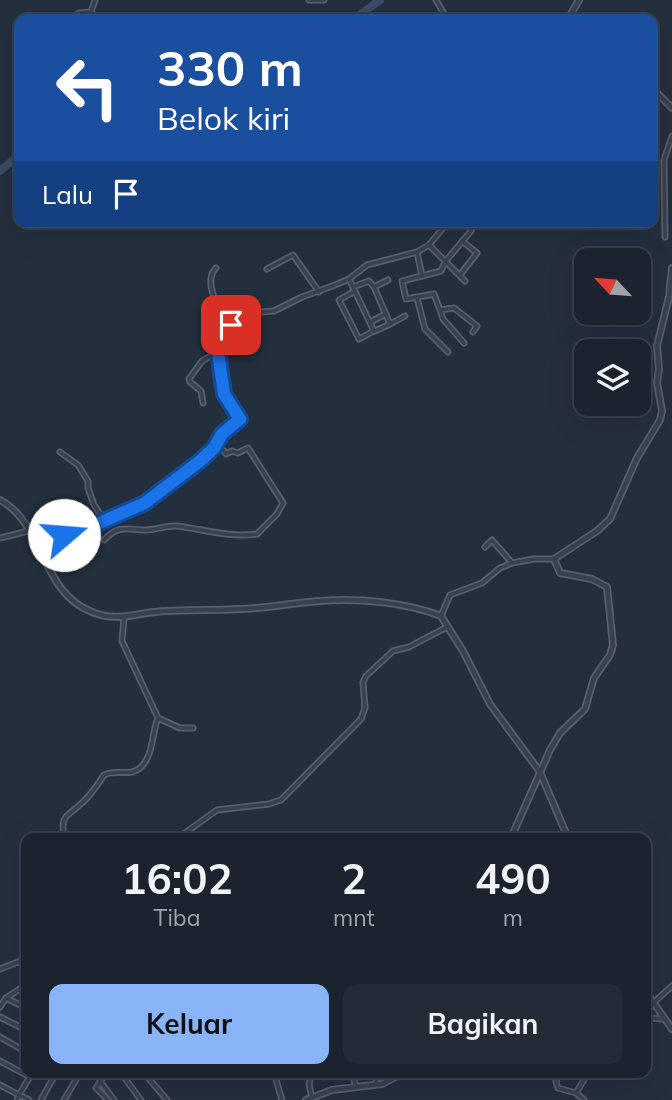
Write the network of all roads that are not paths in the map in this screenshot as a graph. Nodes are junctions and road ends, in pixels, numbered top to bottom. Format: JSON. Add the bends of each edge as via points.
{"nodes":[{"id":1,"x":95,"y":0,"type":"edge"},
{"id":2,"x":309,"y":0,"type":"edge"},
{"id":3,"x":324,"y":0,"type":"edge"},
{"id":4,"x":78,"y":14,"type":"edge"},
{"id":5,"x":658,"y":94,"type":"edge"},
{"id":6,"x":672,"y":108,"type":"edge"},
{"id":7,"x":672,"y":136,"type":"edge"},
{"id":8,"x":443,"y":228,"type":"edge"},
{"id":9,"x":471,"y":231,"type":"dead end"},
{"id":10,"x":665,"y":237,"type":"dead end"},
{"id":11,"x":462,"y":241,"type":"junction"},
{"id":12,"x":429,"y":245,"type":"junction"},
{"id":13,"x":417,"y":252,"type":"junction"},
{"id":14,"x":445,"y":262,"type":"junction"},
{"id":15,"x":216,"y":268,"type":"dead end"},
{"id":16,"x":672,"y":268,"type":"edge"},
{"id":17,"x":267,"y":269,"type":"dead end"},
{"id":18,"x":460,"y":275,"type":"junction"},
{"id":19,"x":422,"y":276,"type":"junction"},
{"id":20,"x":349,"y":279,"type":"junction"},
{"id":21,"x":388,"y":280,"type":"dead end"},
{"id":22,"x":465,"y":281,"type":"dead end"},
{"id":23,"x":374,"y":287,"type":"junction"},
{"id":24,"x":354,"y":289,"type":"junction"},
{"id":25,"x":319,"y":292,"type":"junction"},
{"id":26,"x":417,"y":298,"type":"junction"},
{"id":27,"x":440,"y":310,"type":"junction"},
{"id":28,"x":386,"y":314,"type":"junction"},
{"id":29,"x":405,"y":316,"type":"dead end"},
{"id":30,"x":370,"y":322,"type":"junction"},
{"id":31,"x":390,"y":324,"type":"junction"},
{"id":32,"x":231,"y":325,"type":"junction"},
{"id":33,"x":374,"y":331,"type":"junction"},
{"id":34,"x":473,"y":332,"type":"dead end"},
{"id":35,"x":464,"y":343,"type":"dead end"},
{"id":36,"x":218,"y":352,"type":"junction"},
{"id":37,"x":448,"y":352,"type":"dead end"},
{"id":38,"x":203,"y":403,"type":"dead end"},
{"id":39,"x":218,"y":442,"type":"junction"},
{"id":40,"x":60,"y":452,"type":"dead end"},
{"id":41,"x":0,"y":500,"type":"edge"},
{"id":42,"x":104,"y":520,"type":"junction"},
{"id":43,"x":28,"y":531,"type":"junction"},
{"id":44,"x":0,"y":538,"type":"edge"},
{"id":45,"x":104,"y":540,"type":"dead end"},
{"id":46,"x":485,"y":547,"type":"dead end"},
{"id":47,"x":554,"y":559,"type":"junction"},
{"id":48,"x":512,"y":564,"type":"junction"},
{"id":49,"x":441,"y":616,"type":"junction"},
{"id":50,"x":124,"y":618,"type":"junction"},
{"id":51,"x":449,"y":626,"type":"junction"},
{"id":52,"x":158,"y":718,"type":"junction"},
{"id":53,"x":193,"y":728,"type":"dead end"},
{"id":54,"x":540,"y":772,"type":"junction"},
{"id":55,"x":63,"y":833,"type":"edge"},
{"id":56,"x":185,"y":833,"type":"edge"},
{"id":57,"x":513,"y":833,"type":"edge"},
{"id":58,"x":566,"y":833,"type":"edge"},
{"id":59,"x":21,"y":961,"type":"edge"},
{"id":60,"x":0,"y":969,"type":"edge"},
{"id":61,"x":672,"y":986,"type":"edge"},
{"id":62,"x":21,"y":988,"type":"edge"},
{"id":63,"x":6,"y":999,"type":"junction"},
{"id":64,"x":651,"y":1001,"type":"edge"},
{"id":65,"x":651,"y":1003,"type":"edge"},
{"id":66,"x":21,"y":1006,"type":"edge"},
{"id":67,"x":0,"y":1007,"type":"edge"},
{"id":68,"x":0,"y":1017,"type":"edge"},
{"id":69,"x":651,"y":1018,"type":"edge"},
{"id":70,"x":663,"y":1019,"type":"junction"},
{"id":71,"x":21,"y":1028,"type":"edge"},
{"id":72,"x":672,"y":1029,"type":"edge"},
{"id":73,"x":0,"y":1037,"type":"edge"},
{"id":74,"x":21,"y":1049,"type":"edge"},
{"id":75,"x":0,"y":1061,"type":"edge"},
{"id":76,"x":21,"y":1070,"type":"edge"},
{"id":77,"x":29,"y":1078,"type":"edge"},
{"id":78,"x":53,"y":1078,"type":"edge"},
{"id":79,"x":77,"y":1078,"type":"edge"},
{"id":80,"x":102,"y":1078,"type":"edge"},
{"id":81,"x":125,"y":1078,"type":"edge"},
{"id":82,"x":148,"y":1078,"type":"edge"},
{"id":83,"x":275,"y":1078,"type":"edge"},
{"id":84,"x":311,"y":1078,"type":"edge"},
{"id":85,"x":353,"y":1078,"type":"edge"},
{"id":86,"x":377,"y":1078,"type":"edge"},
{"id":87,"x":393,"y":1078,"type":"edge"},
{"id":88,"x":557,"y":1078,"type":"edge"},
{"id":89,"x":585,"y":1078,"type":"edge"},
{"id":90,"x":100,"y":1081,"type":"junction"},
{"id":91,"x":376,"y":1084,"type":"junction"},
{"id":92,"x":0,"y":1085,"type":"edge"},
{"id":93,"x":356,"y":1087,"type":"junction"},
{"id":94,"x":576,"y":1093,"type":"junction"},
{"id":95,"x":67,"y":1094,"type":"junction"},
{"id":96,"x":18,"y":1098,"type":"edge"},
{"id":97,"x":309,"y":1099,"type":"edge"},
{"id":98,"x":29,"y":1100,"type":"edge"},
{"id":99,"x":41,"y":1100,"type":"edge"},
{"id":100,"x":64,"y":1100,"type":"edge"},
{"id":101,"x":74,"y":1100,"type":"edge"},
{"id":102,"x":108,"y":1100,"type":"edge"},
{"id":103,"x":114,"y":1100,"type":"edge"},
{"id":104,"x":141,"y":1100,"type":"edge"},
{"id":105,"x":167,"y":1100,"type":"edge"},
{"id":106,"x":282,"y":1100,"type":"edge"},
{"id":107,"x":583,"y":1100,"type":"edge"}],
"edges":[{"from":1,"to":4,"type":"street","via":[[91,12]]},
{"from":2,"to":3,"type":"street"},
{"from":5,"to":6,"type":"street"},
{"from":7,"to":10,"type":"street","via":[[664,160]]},
{"from":8,"to":12,"type":"street"},
{"from":9,"to":11,"type":"street"},
{"from":11,"to":14,"type":"street"},
{"from":11,"to":18,"type":"street","via":[[477,253]]},
{"from":12,"to":13,"type":"street"},
{"from":12,"to":14,"type":"street"},
{"from":13,"to":19,"type":"street"},
{"from":13,"to":20,"type":"street","via":[[367,265]]},
{"from":14,"to":18,"type":"street"},
{"from":14,"to":19,"type":"street","via":[[441,271]]},
{"from":15,"to":32,"type":"street","via":[[210,282]]},
{"from":16,"to":47,"type":"street","via":[[657,346],[660,421],[637,458],[610,519]]},
{"from":17,"to":25,"type":"street","via":[[293,255]]},
{"from":18,"to":22,"type":"street"},
{"from":19,"to":26,"type":"street","via":[[401,282],[406,299]]},
{"from":20,"to":24,"type":"street"},
{"from":20,"to":25,"type":"street"},
{"from":21,"to":23,"type":"street"},
{"from":23,"to":24,"type":"street","via":[[369,281]]},
{"from":23,"to":28,"type":"street"},
{"from":24,"to":30,"type":"street"},
{"from":24,"to":33,"type":"street","via":[[339,300],[356,338]]},
{"from":25,"to":32,"type":"street","via":[[272,312],[248,313]]},
{"from":26,"to":27,"type":"street","via":[[434,294]]},
{"from":26,"to":37,"type":"street","via":[[425,329]]},
{"from":27,"to":34,"type":"street","via":[[453,307],[477,326]]},
{"from":27,"to":35,"type":"street"},
{"from":28,"to":30,"type":"street"},
{"from":28,"to":31,"type":"street"},
{"from":29,"to":31,"type":"street"},
{"from":30,"to":33,"type":"street"},
{"from":31,"to":33,"type":"street"},
{"from":32,"to":36,"type":"street"},
{"from":36,"to":38,"type":"street","via":[[202,361],[190,379],[202,392]]},
{"from":36,"to":39,"type":"street","via":[[224,394],[240,417]]},
{"from":39,"to":42,"type":"street","via":[[145,503]]},
{"from":39,"to":45,"type":"street","via":[[226,454],[247,447],[283,503],[257,534],[172,526],[125,528]]},
{"from":40,"to":42,"type":"street","via":[[78,464]]},
{"from":41,"to":43,"type":"street","via":[[18,514]]},
{"from":42,"to":43,"type":"street","via":[[70,534]]},
{"from":43,"to":44,"type":"street"},
{"from":43,"to":50,"type":"street","via":[[68,599],[103,617]]},
{"from":46,"to":48,"type":"street","via":[[492,540]]},
{"from":47,"to":48,"type":"street"},
{"from":47,"to":54,"type":"street","via":[[560,573],[607,587],[613,645],[592,683],[588,705],[560,733]]},
{"from":48,"to":49,"type":"street","via":[[482,583],[452,593]]},
{"from":49,"to":50,"type":"street","via":[[340,600],[255,609],[160,611]]},
{"from":49,"to":51,"type":"street"},
{"from":50,"to":52,"type":"street","via":[[124,644]]},
{"from":51,"to":54,"type":"street","via":[[490,704]]},
{"from":51,"to":56,"type":"street","via":[[393,651],[373,668],[363,680],[361,719],[281,800],[217,810]]},
{"from":52,"to":53,"type":"street","via":[[180,728]]},
{"from":52,"to":55,"type":"street","via":[[145,762],[134,771],[104,775],[65,816]]},
{"from":54,"to":57,"type":"street"},
{"from":54,"to":58,"type":"street"},
{"from":59,"to":60,"type":"street"},
{"from":61,"to":64,"type":"street"},
{"from":62,"to":63,"type":"street"},
{"from":63,"to":66,"type":"street"},
{"from":63,"to":67,"type":"street"},
{"from":65,"to":70,"type":"street"},
{"from":68,"to":71,"type":"street"},
{"from":69,"to":70,"type":"street"},
{"from":70,"to":72,"type":"street"},
{"from":73,"to":74,"type":"street"},
{"from":75,"to":76,"type":"street"},
{"from":77,"to":96,"type":"street"},
{"from":78,"to":99,"type":"street"},
{"from":79,"to":95,"type":"street"},
{"from":80,"to":90,"type":"street"},
{"from":81,"to":104,"type":"street"},
{"from":82,"to":105,"type":"street"},
{"from":83,"to":106,"type":"street"},
{"from":84,"to":97,"type":"street"},
{"from":85,"to":93,"type":"street"},
{"from":86,"to":91,"type":"street"},
{"from":87,"to":91,"type":"street"},
{"from":88,"to":94,"type":"street","via":[[558,1088]]},
{"from":89,"to":94,"type":"street"},
{"from":90,"to":102,"type":"street","via":[[96,1088]]},
{"from":90,"to":103,"type":"street"},
{"from":91,"to":93,"type":"street"},
{"from":92,"to":96,"type":"street"},
{"from":93,"to":97,"type":"street"},
{"from":94,"to":107,"type":"street"},
{"from":95,"to":100,"type":"street"},
{"from":95,"to":101,"type":"street"},
{"from":96,"to":98,"type":"street"}]}
